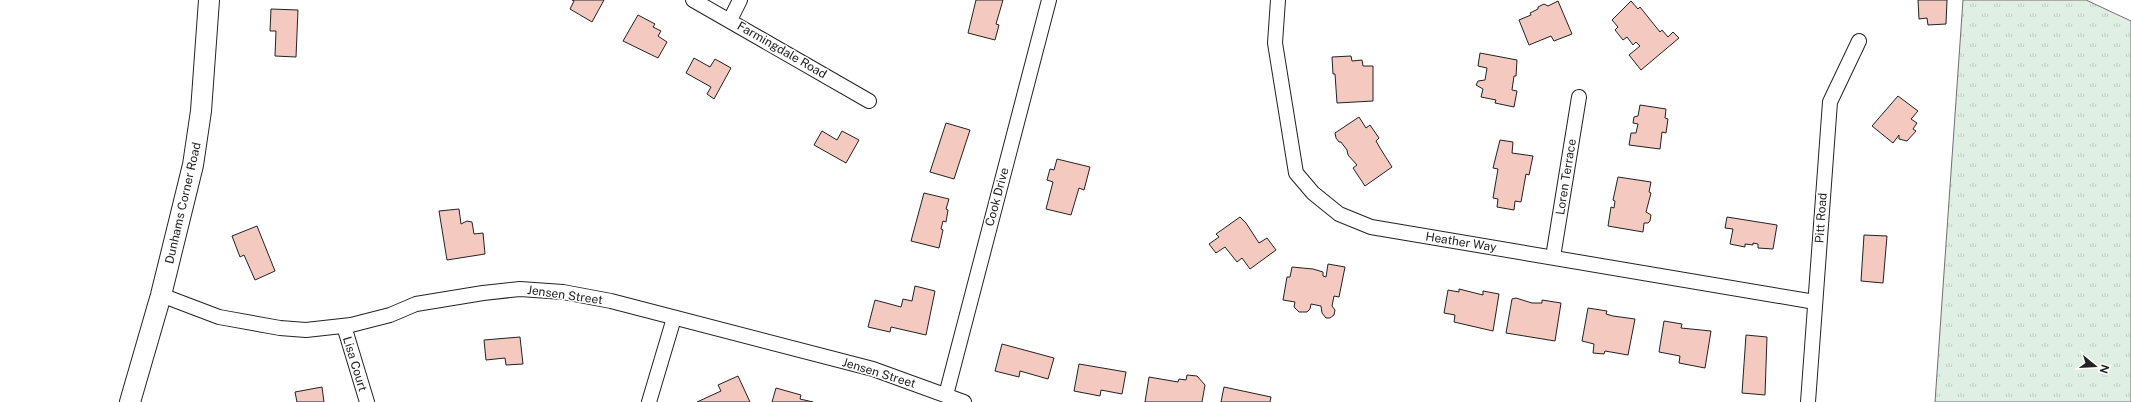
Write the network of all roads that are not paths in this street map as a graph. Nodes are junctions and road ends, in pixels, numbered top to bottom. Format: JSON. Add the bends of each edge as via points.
{"nodes":[{"id":1,"x":209,"y":0,"type":"edge"},
{"id":2,"x":693,"y":0,"type":"edge"},
{"id":3,"x":740,"y":0,"type":"edge"},
{"id":4,"x":1049,"y":0,"type":"edge"},
{"id":5,"x":1278,"y":0,"type":"edge"},
{"id":6,"x":730,"y":20,"type":"junction"},
{"id":7,"x":1859,"y":41,"type":"dead end"},
{"id":8,"x":1579,"y":97,"type":"dead end"},
{"id":9,"x":869,"y":101,"type":"dead end"},
{"id":10,"x":1553,"y":257,"type":"junction"},
{"id":11,"x":161,"y":295,"type":"junction"},
{"id":12,"x":1815,"y":302,"type":"junction"},
{"id":13,"x":674,"y":318,"type":"junction"},
{"id":14,"x":344,"y":326,"type":"junction"},
{"id":15,"x":946,"y":395,"type":"junction"},
{"id":16,"x":130,"y":402,"type":"edge"},
{"id":17,"x":366,"y":402,"type":"edge"},
{"id":18,"x":650,"y":402,"type":"edge"},
{"id":19,"x":964,"y":402,"type":"edge"},
{"id":20,"x":1808,"y":402,"type":"edge"}],
"edges":[{"from":1,"to":11,"type":"street","name":"Dunhams Corner Road","via":[[202,111],[193,165]]},
{"from":2,"to":6,"type":"street","name":"Farmingdale Road"},
{"from":3,"to":6,"type":"street"},
{"from":4,"to":15,"type":"street","name":"Cook Drive"},
{"from":5,"to":10,"type":"street","name":"Heather Way","via":[[1275,43],[1296,173],[1313,193],[1339,214],[1371,227]]},
{"from":6,"to":9,"type":"street","name":"Farmingdale Road"},
{"from":7,"to":12,"type":"street","name":"Pitt Road","via":[[1830,102]]},
{"from":8,"to":10,"type":"street","name":"Loren Terrace"},
{"from":10,"to":12,"type":"street","name":"Heather Way"},
{"from":11,"to":14,"type":"street","name":"Jensen Street","via":[[219,317],[280,328],[306,330]]},
{"from":11,"to":16,"type":"street","name":"Dunhams Corner Road"},
{"from":12,"to":20,"type":"street","name":"Pitt Road"},
{"from":13,"to":14,"type":"street","name":"Jensen Street","via":[[610,301],[520,289],[416,304],[390,315]]},
{"from":13,"to":15,"type":"street","name":"Jensen Street","via":[[873,369]]},
{"from":13,"to":18,"type":"street"},
{"from":14,"to":17,"type":"street","name":"Lisa Court"},
{"from":15,"to":19,"type":"street","name":"Jensen Street"}]}
